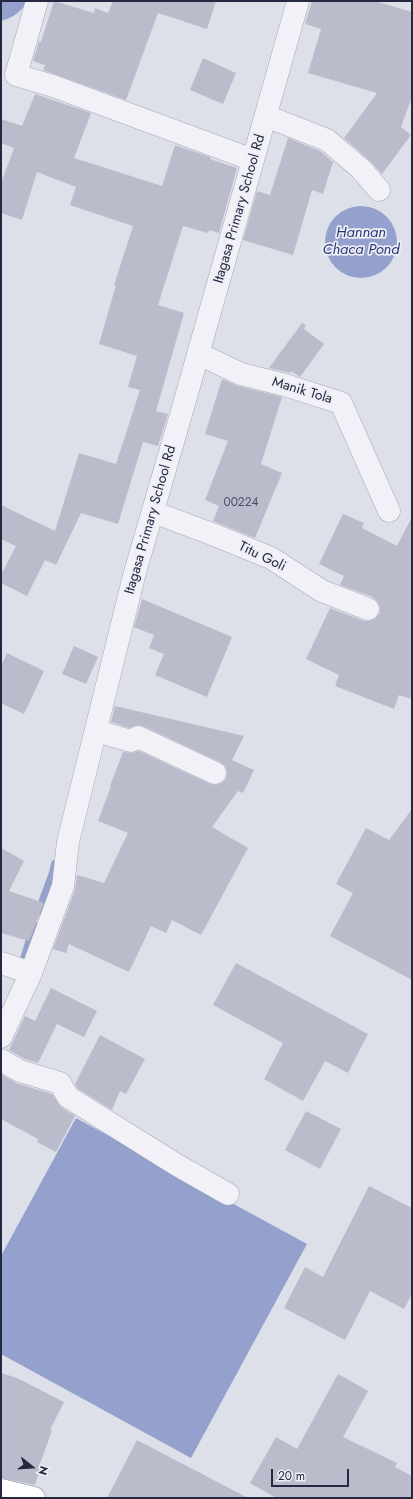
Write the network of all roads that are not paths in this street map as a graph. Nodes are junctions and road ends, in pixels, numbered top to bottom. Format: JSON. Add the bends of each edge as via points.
{"nodes":[{"id":1,"x":37,"y":1,"type":"edge"},
{"id":2,"x":298,"y":1,"type":"edge"},
{"id":3,"x":266,"y":116,"type":"junction"},
{"id":4,"x":253,"y":160,"type":"junction"},
{"id":5,"x":379,"y":190,"type":"dead end"},
{"id":6,"x":199,"y":354,"type":"junction"},
{"id":7,"x":389,"y":511,"type":"dead end"},
{"id":8,"x":153,"y":512,"type":"junction"},
{"id":9,"x":368,"y":609,"type":"dead end"},
{"id":10,"x":96,"y":731,"type":"junction"},
{"id":11,"x":215,"y":773,"type":"dead end"},
{"id":12,"x":1,"y":963,"type":"edge"},
{"id":13,"x":31,"y":973,"type":"junction"},
{"id":14,"x":1,"y":1037,"type":"edge"},
{"id":15,"x":1,"y":1060,"type":"edge"},
{"id":16,"x":228,"y":1194,"type":"dead end"},
{"id":17,"x":1,"y":1490,"type":"edge"},
{"id":18,"x":34,"y":1498,"type":"edge"}],
"edges":[{"from":1,"to":4,"type":"street","via":[[16,75],[53,86]]},
{"from":2,"to":3,"type":"street","name":"Itagasa Primary School Rd"},
{"from":3,"to":4,"type":"street","name":"Itagasa Primary School Rd"},
{"from":3,"to":5,"type":"street","via":[[327,140],[361,169]]},
{"from":4,"to":6,"type":"street","name":"Itagasa Primary School Rd"},
{"from":6,"to":7,"type":"street","name":"Manik Tola","via":[[241,374],[285,384],[341,404]]},
{"from":6,"to":8,"type":"street","name":"Itagasa Primary School Rd"},
{"from":8,"to":9,"type":"street","name":"Titu Goli","via":[[271,558],[322,591]]},
{"from":8,"to":10,"type":"street","name":"Itagasa Primary School Rd","via":[[135,572]]},
{"from":10,"to":11,"type":"street","via":[[131,741],[138,737]]},
{"from":10,"to":13,"type":"street","name":"Itagasa Primary School Rd","via":[[68,842],[64,886]]},
{"from":12,"to":13,"type":"street"},
{"from":13,"to":14,"type":"street","name":"Itagasa Primary School Rd"},
{"from":15,"to":16,"type":"street","via":[[20,1070],[60,1083],[68,1097]]},
{"from":17,"to":18,"type":"highway"}]}
